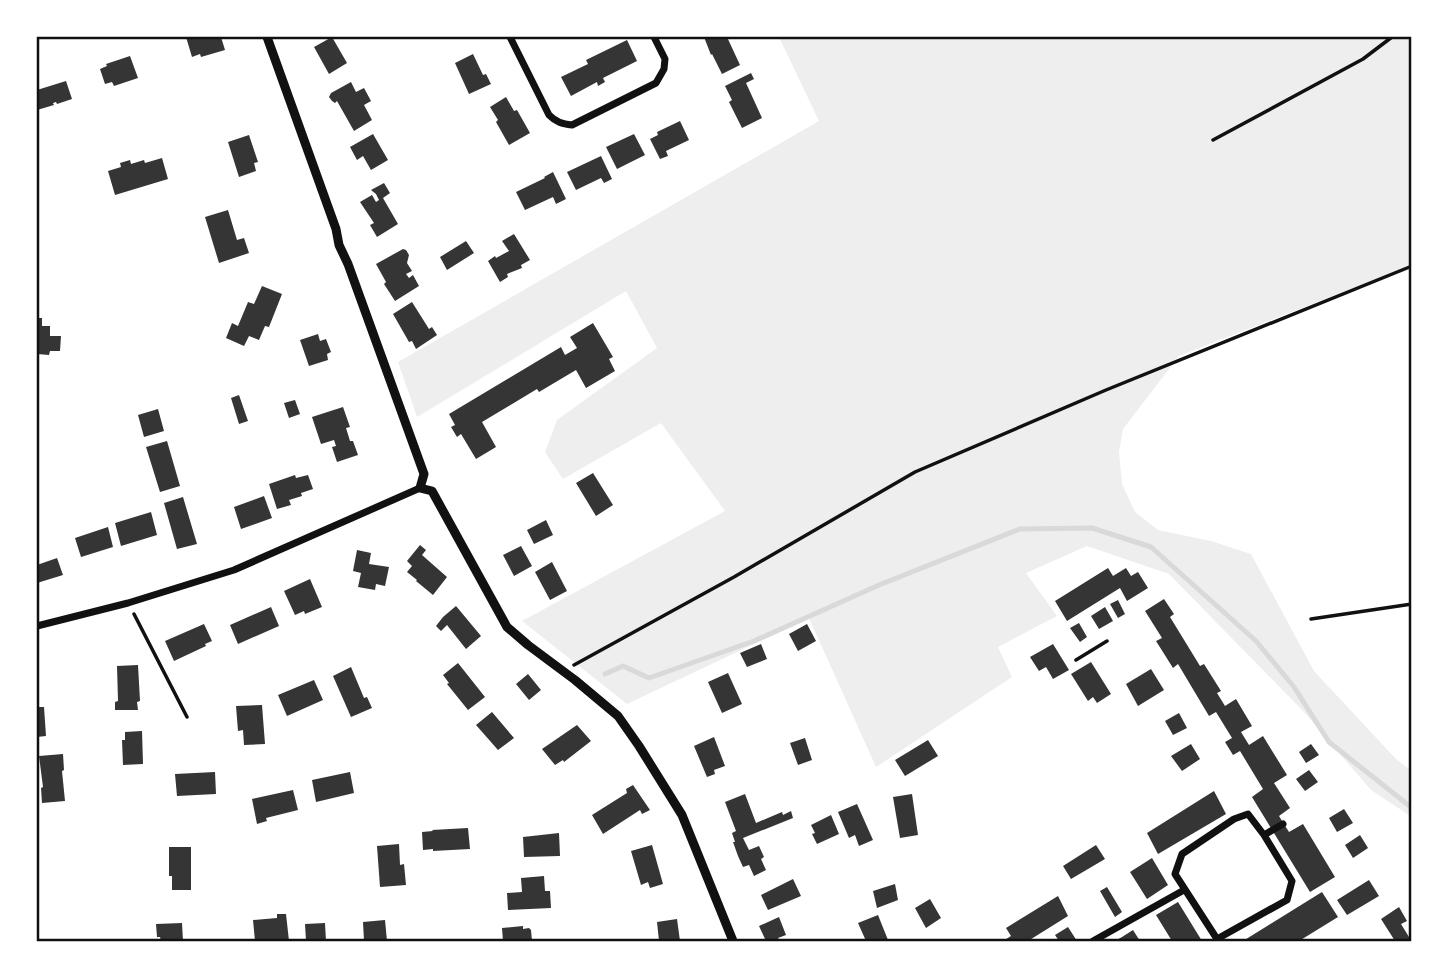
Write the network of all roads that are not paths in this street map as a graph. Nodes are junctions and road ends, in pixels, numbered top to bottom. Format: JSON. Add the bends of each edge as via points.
{"nodes":[{"id":1,"x":267,"y":37,"type":"edge"},
{"id":2,"x":510,"y":37,"type":"edge"},
{"id":3,"x":654,"y":37,"type":"edge"},
{"id":4,"x":1392,"y":37,"type":"edge"},
{"id":5,"x":1213,"y":140,"type":"dead end"},
{"id":6,"x":420,"y":488,"type":"junction"},
{"id":7,"x":37,"y":626,"type":"edge"},
{"id":8,"x":1107,"y":640,"type":"dead end"},
{"id":9,"x":1076,"y":660,"type":"dead end"},
{"id":10,"x":1283,"y":824,"type":"dead end"},
{"id":11,"x":1264,"y":835,"type":"junction"},
{"id":12,"x":1184,"y":890,"type":"junction"},
{"id":13,"x":733,"y":941,"type":"edge"},
{"id":14,"x":1093,"y":941,"type":"edge"}],
"edges":[{"from":1,"to":6,"type":"street","via":[[424,474]]},
{"from":2,"to":3,"type":"street","via":[[549,115],[572,125],[656,83],[665,59]]},
{"from":4,"to":5,"type":"lane","via":[[1363,59]]},
{"from":6,"to":7,"type":"street","via":[[234,570]]},
{"from":6,"to":13,"type":"street","via":[[432,491],[507,627],[618,716],[682,815]]},
{"from":8,"to":9,"type":"lane"},
{"from":10,"to":11,"type":"street"},
{"from":11,"to":12,"type":"street","via":[[1248,814],[1182,854],[1175,874]]},
{"from":11,"to":12,"type":"street","via":[[1292,881],[1287,900],[1217,939]]},
{"from":12,"to":14,"type":"street"}]}
